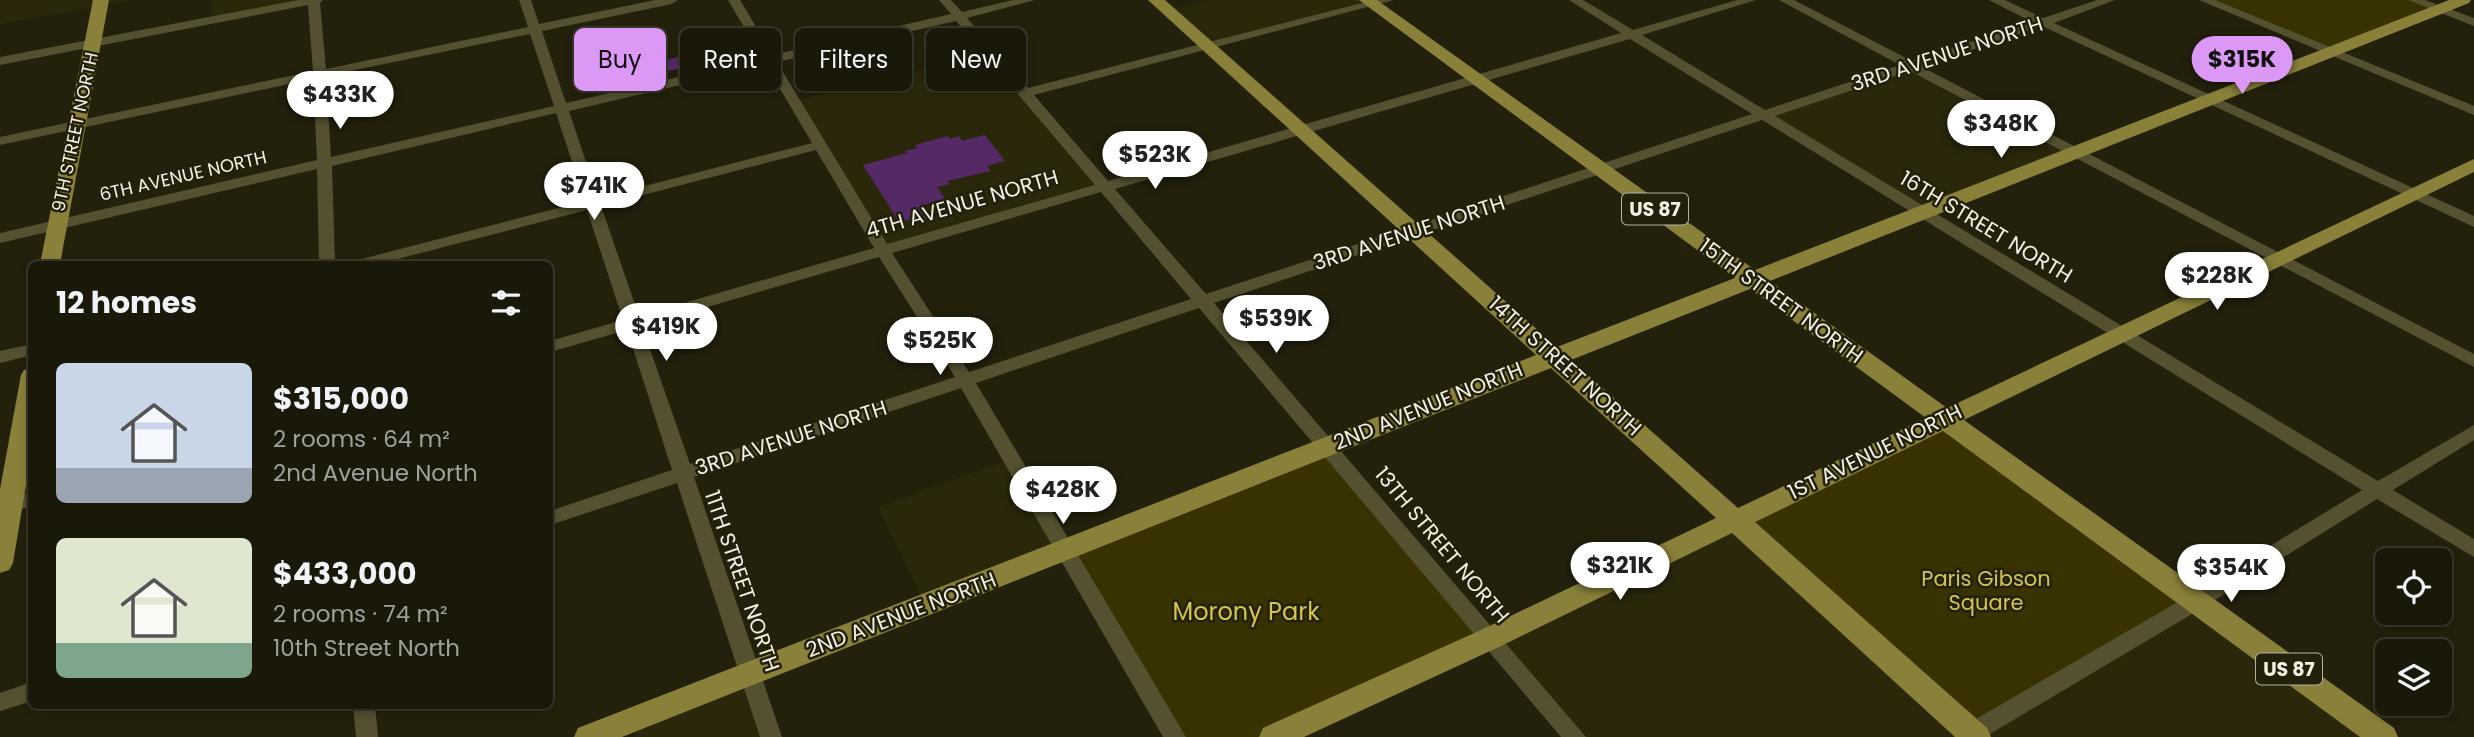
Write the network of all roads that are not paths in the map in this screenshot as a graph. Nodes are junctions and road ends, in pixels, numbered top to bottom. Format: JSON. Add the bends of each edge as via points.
{"nodes":[{"id":1,"x":101,"y":0,"type":"edge"},
{"id":2,"x":315,"y":0,"type":"edge"},
{"id":3,"x":525,"y":0,"type":"edge"},
{"id":4,"x":672,"y":0,"type":"edge"},
{"id":5,"x":734,"y":0,"type":"edge"},
{"id":6,"x":945,"y":0,"type":"edge"},
{"id":7,"x":1029,"y":0,"type":"edge"},
{"id":8,"x":1156,"y":0,"type":"edge"},
{"id":9,"x":1575,"y":0,"type":"edge"},
{"id":10,"x":1750,"y":0,"type":"edge"},
{"id":11,"x":1785,"y":0,"type":"edge"},
{"id":12,"x":1995,"y":0,"type":"edge"},
{"id":13,"x":2109,"y":0,"type":"edge"},
{"id":14,"x":2205,"y":0,"type":"edge"},
{"id":15,"x":2414,"y":0,"type":"edge"},
{"id":16,"x":2463,"y":0,"type":"edge"},
{"id":17,"x":1376,"y":1,"type":"edge"},
{"id":18,"x":2439,"y":9,"type":"junction"},
{"id":19,"x":958,"y":16,"type":"junction"},
{"id":20,"x":2042,"y":22,"type":"junction"},
{"id":21,"x":2474,"y":22,"type":"edge"},
{"id":22,"x":750,"y":28,"type":"edge"},
{"id":23,"x":534,"y":29,"type":"junction"},
{"id":24,"x":1630,"y":34,"type":"junction"},
{"id":25,"x":93,"y":43,"type":"junction"},
{"id":26,"x":1207,"y":46,"type":"junction"},
{"id":27,"x":2330,"y":52,"type":"junction"},
{"id":28,"x":781,"y":57,"type":"edge"},
{"id":29,"x":0,"y":61,"type":"edge"},
{"id":30,"x":1910,"y":66,"type":"junction"},
{"id":31,"x":320,"y":74,"type":"junction"},
{"id":32,"x":1475,"y":79,"type":"junction"},
{"id":33,"x":781,"y":80,"type":"edge"},
{"id":34,"x":680,"y":81,"type":"edge"},
{"id":35,"x":1025,"y":93,"type":"junction"},
{"id":36,"x":2211,"y":100,"type":"junction"},
{"id":37,"x":561,"y":108,"type":"junction"},
{"id":38,"x":2474,"y":111,"type":"edge"},
{"id":39,"x":1763,"y":115,"type":"junction"},
{"id":40,"x":76,"y":125,"type":"junction"},
{"id":41,"x":1302,"y":130,"type":"junction"},
{"id":42,"x":0,"y":141,"type":"edge"},
{"id":43,"x":819,"y":145,"type":"junction"},
{"id":44,"x":2074,"y":153,"type":"junction"},
{"id":45,"x":323,"y":164,"type":"junction"},
{"id":46,"x":2474,"y":166,"type":"edge"},
{"id":47,"x":1600,"y":169,"type":"junction"},
{"id":48,"x":1104,"y":187,"type":"junction"},
{"id":49,"x":2414,"y":194,"type":"junction"},
{"id":50,"x":594,"y":203,"type":"junction"},
{"id":51,"x":1921,"y":212,"type":"junction"},
{"id":52,"x":2474,"y":222,"type":"edge"},
{"id":53,"x":56,"y":225,"type":"junction"},
{"id":54,"x":1416,"y":231,"type":"junction"},
{"id":55,"x":0,"y":238,"type":"edge"},
{"id":56,"x":883,"y":251,"type":"junction"},
{"id":57,"x":2278,"y":260,"type":"junction"},
{"id":58,"x":50,"y":261,"type":"edge"},
{"id":59,"x":327,"y":261,"type":"edge"},
{"id":60,"x":372,"y":261,"type":"edge"},
{"id":61,"x":1751,"y":279,"type":"junction"},
{"id":62,"x":1205,"y":300,"type":"junction"},
{"id":63,"x":632,"y":323,"type":"junction"},
{"id":64,"x":2122,"y":335,"type":"junction"},
{"id":65,"x":553,"y":346,"type":"edge"},
{"id":66,"x":28,"y":350,"type":"edge"},
{"id":67,"x":0,"y":357,"type":"edge"},
{"id":68,"x":1554,"y":357,"type":"junction"},
{"id":69,"x":2474,"y":361,"type":"edge"},
{"id":70,"x":966,"y":381,"type":"junction"},
{"id":71,"x":28,"y":404,"type":"edge"},
{"id":72,"x":1942,"y":419,"type":"junction"},
{"id":73,"x":2474,"y":431,"type":"edge"},
{"id":74,"x":1328,"y":446,"type":"junction"},
{"id":75,"x":682,"y":474,"type":"junction"},
{"id":76,"x":2376,"y":489,"type":"junction"},
{"id":77,"x":14,"y":504,"type":"edge"},
{"id":78,"x":553,"y":517,"type":"edge"},
{"id":79,"x":1735,"y":520,"type":"junction"},
{"id":80,"x":2474,"y":548,"type":"edge"},
{"id":81,"x":1063,"y":551,"type":"junction"},
{"id":82,"x":0,"y":563,"type":"edge"},
{"id":83,"x":2195,"y":602,"type":"junction"},
{"id":84,"x":1491,"y":638,"type":"junction"},
{"id":85,"x":750,"y":674,"type":"junction"},
{"id":86,"x":28,"y":692,"type":"edge"},
{"id":87,"x":0,"y":702,"type":"edge"},
{"id":88,"x":364,"y":709,"type":"edge"},
{"id":89,"x":1971,"y":736,"type":"edge"},
{"id":90,"x":367,"y":737,"type":"edge"},
{"id":91,"x":589,"y":737,"type":"edge"},
{"id":92,"x":771,"y":737,"type":"edge"},
{"id":93,"x":1175,"y":737,"type":"edge"},
{"id":94,"x":1274,"y":737,"type":"edge"},
{"id":95,"x":1575,"y":737,"type":"edge"},
{"id":96,"x":2383,"y":737,"type":"edge"}],
"edges":[{"from":1,"to":25,"type":"main road","name":"9TH STREET NORTH"},
{"from":2,"to":25,"type":"street"},
{"from":2,"to":31,"type":"street"},
{"from":3,"to":23,"type":"street","name":"11TH STREET NORTH"},
{"from":4,"to":23,"type":"street"},
{"from":5,"to":22,"type":"street"},
{"from":6,"to":19,"type":"street","name":"13TH STREET NORTH"},
{"from":7,"to":19,"type":"street","name":"6TH AVENUE NORTH"},
{"from":8,"to":26,"type":"main road","name":"14TH STREET NORTH"},
{"from":9,"to":24,"type":"street","name":"16TH STREET NORTH"},
{"from":10,"to":24,"type":"street","name":"4TH AVENUE NORTH"},
{"from":11,"to":30,"type":"street"},
{"from":12,"to":20,"type":"street"},
{"from":13,"to":20,"type":"street","name":"3RD AVENUE NORTH"},
{"from":14,"to":27,"type":"street"},
{"from":15,"to":18,"type":"street"},
{"from":16,"to":18,"type":"main road","name":"2ND AVENUE NORTH"},
{"from":17,"to":26,"type":"street"},
{"from":17,"to":32,"type":"main road","name":"15TH STREET NORTH","number":"US 87"},
{"from":18,"to":21,"type":"street"},
{"from":18,"to":27,"type":"main road","name":"2ND AVENUE NORTH"},
{"from":19,"to":28,"type":"street","name":"6TH AVENUE NORTH"},
{"from":19,"to":35,"type":"street","name":"13TH STREET NORTH"},
{"from":20,"to":30,"type":"street","name":"3RD AVENUE NORTH"},
{"from":20,"to":36,"type":"street"},
{"from":23,"to":31,"type":"street"},
{"from":23,"to":37,"type":"street","name":"11TH STREET NORTH"},
{"from":24,"to":32,"type":"street","name":"4TH AVENUE NORTH"},
{"from":24,"to":39,"type":"street","name":"16TH STREET NORTH"},
{"from":25,"to":29,"type":"street"},
{"from":25,"to":40,"type":"main road","name":"9TH STREET NORTH"},
{"from":26,"to":35,"type":"street"},
{"from":26,"to":41,"type":"main road","name":"14TH STREET NORTH"},
{"from":27,"to":36,"type":"main road","name":"2ND AVENUE NORTH"},
{"from":27,"to":38,"type":"street"},
{"from":30,"to":39,"type":"street","name":"3RD AVENUE NORTH"},
{"from":30,"to":44,"type":"street"},
{"from":31,"to":40,"type":"street"},
{"from":31,"to":45,"type":"street"},
{"from":32,"to":41,"type":"street","name":"4TH AVENUE NORTH"},
{"from":32,"to":47,"type":"main road","name":"15TH STREET NORTH","number":"US 87"},
{"from":33,"to":43,"type":"street"},
{"from":34,"to":37,"type":"street","name":"6TH AVENUE NORTH"},
{"from":35,"to":48,"type":"street","name":"13TH STREET NORTH"},
{"from":36,"to":44,"type":"main road","name":"2ND AVENUE NORTH"},
{"from":36,"to":49,"type":"street"},
{"from":37,"to":45,"type":"street","name":"6TH AVENUE NORTH"},
{"from":37,"to":50,"type":"street","name":"11TH STREET NORTH"},
{"from":39,"to":47,"type":"street","name":"3RD AVENUE NORTH"},
{"from":39,"to":51,"type":"street","name":"16TH STREET NORTH"},
{"from":40,"to":42,"type":"street"},
{"from":40,"to":53,"type":"main road","name":"9TH STREET NORTH"},
{"from":41,"to":48,"type":"street","name":"4TH AVENUE NORTH"},
{"from":41,"to":54,"type":"main road","name":"14TH STREET NORTH"},
{"from":43,"to":50,"type":"street"},
{"from":43,"to":56,"type":"street"},
{"from":44,"to":51,"type":"main road","name":"2ND AVENUE NORTH"},
{"from":44,"to":57,"type":"street"},
{"from":45,"to":53,"type":"street","name":"6TH AVENUE NORTH"},
{"from":45,"to":59,"type":"street"},
{"from":46,"to":49,"type":"main road","name":"1ST AVENUE NORTH"},
{"from":47,"to":54,"type":"street","name":"3RD AVENUE NORTH"},
{"from":47,"to":61,"type":"main road","name":"15TH STREET NORTH","number":"US 87"},
{"from":48,"to":56,"type":"street","name":"4TH AVENUE NORTH"},
{"from":48,"to":62,"type":"street","name":"13TH STREET NORTH"},
{"from":49,"to":52,"type":"street"},
{"from":49,"to":57,"type":"main road","name":"1ST AVENUE NORTH"},
{"from":50,"to":60,"type":"street"},
{"from":50,"to":63,"type":"street","name":"11TH STREET NORTH"},
{"from":51,"to":61,"type":"main road","name":"2ND AVENUE NORTH"},
{"from":51,"to":64,"type":"street","name":"16TH STREET NORTH"},
{"from":53,"to":55,"type":"street","name":"6TH AVENUE NORTH"},
{"from":53,"to":58,"type":"main road","name":"9TH STREET NORTH"},
{"from":54,"to":62,"type":"street","name":"3RD AVENUE NORTH"},
{"from":54,"to":68,"type":"main road","name":"14TH STREET NORTH"},
{"from":56,"to":63,"type":"street","name":"4TH AVENUE NORTH"},
{"from":56,"to":70,"type":"street"},
{"from":57,"to":64,"type":"main road","name":"1ST AVENUE NORTH"},
{"from":57,"to":69,"type":"street"},
{"from":61,"to":68,"type":"main road","name":"2ND AVENUE NORTH"},
{"from":61,"to":72,"type":"main road","name":"15TH STREET NORTH","number":"US 87"},
{"from":62,"to":70,"type":"street","name":"3RD AVENUE NORTH"},
{"from":62,"to":74,"type":"street","name":"13TH STREET NORTH"},
{"from":63,"to":65,"type":"street","name":"4TH AVENUE NORTH"},
{"from":63,"to":75,"type":"street","name":"11TH STREET NORTH"},
{"from":64,"to":72,"type":"main road","name":"1ST AVENUE NORTH"},
{"from":64,"to":76,"type":"street","name":"16TH STREET NORTH"},
{"from":66,"to":67,"type":"street"},
{"from":68,"to":74,"type":"main road","name":"2ND AVENUE NORTH"},
{"from":68,"to":79,"type":"main road","name":"14TH STREET NORTH"},
{"from":70,"to":75,"type":"street","name":"3RD AVENUE NORTH"},
{"from":70,"to":81,"type":"street"},
{"from":71,"to":77,"type":"main road"},
{"from":72,"to":79,"type":"main road","name":"1ST AVENUE NORTH"},
{"from":72,"to":83,"type":"main road","name":"15TH STREET NORTH","number":"US 87"},
{"from":73,"to":76,"type":"street"},
{"from":74,"to":81,"type":"main road","name":"2ND AVENUE NORTH"},
{"from":74,"to":84,"type":"street","name":"13TH STREET NORTH"},
{"from":75,"to":78,"type":"street","name":"3RD AVENUE NORTH"},
{"from":75,"to":85,"type":"street","name":"11TH STREET NORTH"},
{"from":76,"to":80,"type":"street","name":"16TH STREET NORTH"},
{"from":76,"to":83,"type":"street"},
{"from":77,"to":82,"type":"main road"},
{"from":79,"to":84,"type":"main road","name":"1ST AVENUE NORTH"},
{"from":79,"to":89,"type":"main road","name":"14TH STREET NORTH"},
{"from":81,"to":85,"type":"main road","name":"2ND AVENUE NORTH"},
{"from":81,"to":93,"type":"street"},
{"from":83,"to":89,"type":"street"},
{"from":83,"to":96,"type":"main road","number":"US 87"},
{"from":84,"to":94,"type":"main road","name":"1ST AVENUE NORTH"},
{"from":84,"to":95,"type":"street","name":"13TH STREET NORTH"},
{"from":85,"to":91,"type":"main road","name":"2ND AVENUE NORTH"},
{"from":85,"to":92,"type":"street","name":"11TH STREET NORTH"},
{"from":86,"to":87,"type":"street"},
{"from":88,"to":90,"type":"street"}]}
